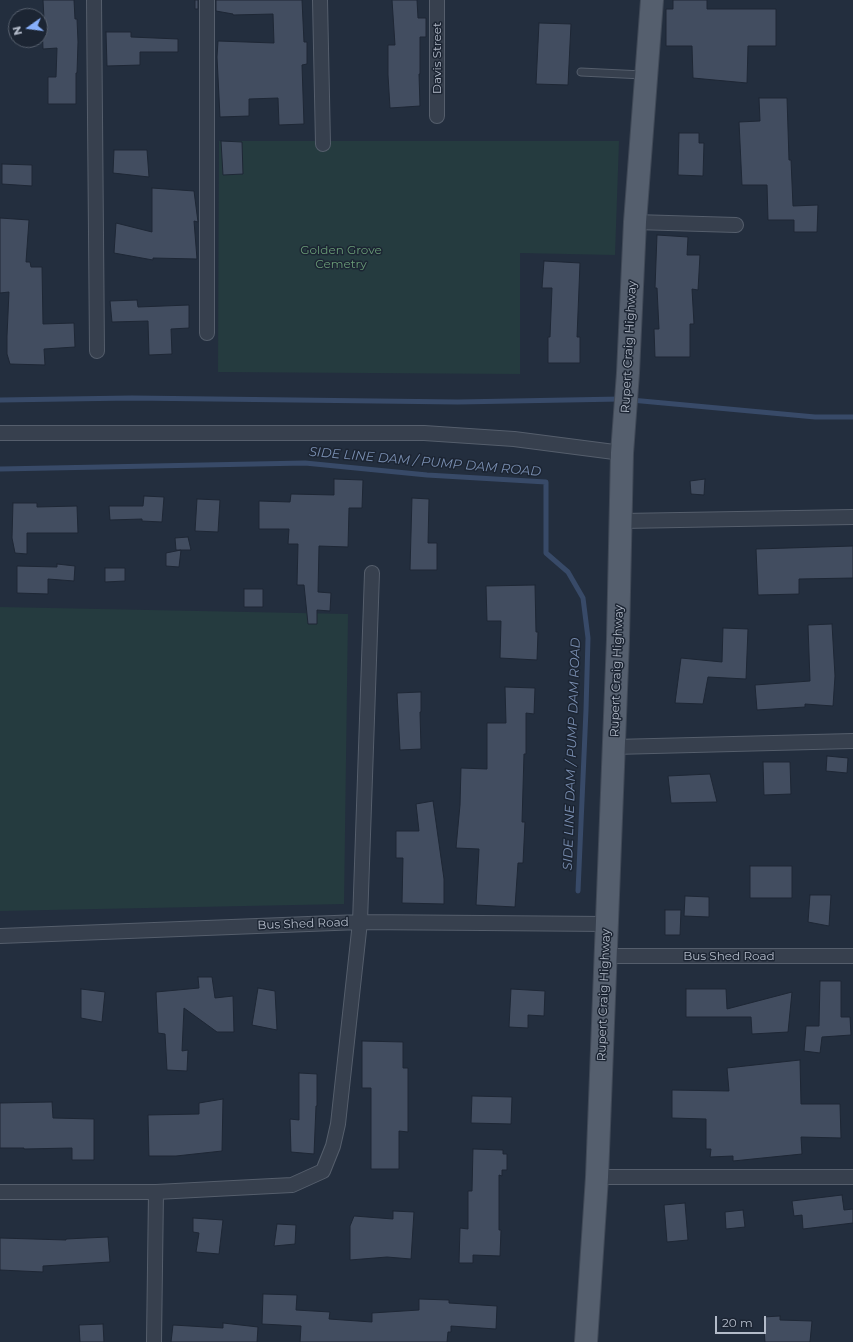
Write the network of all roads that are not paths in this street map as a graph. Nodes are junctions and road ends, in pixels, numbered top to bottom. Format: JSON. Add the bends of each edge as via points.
{"nodes":[{"id":1,"x":94,"y":0,"type":"edge"},
{"id":2,"x":207,"y":0,"type":"edge"},
{"id":3,"x":320,"y":0,"type":"edge"},
{"id":4,"x":437,"y":0,"type":"edge"},
{"id":5,"x":652,"y":0,"type":"edge"},
{"id":6,"x":581,"y":72,"type":"dead end"},
{"id":7,"x":645,"y":75,"type":"junction"},
{"id":8,"x":437,"y":116,"type":"dead end"},
{"id":9,"x":322,"y":144,"type":"dead end"},
{"id":10,"x":634,"y":222,"type":"junction"},
{"id":11,"x":736,"y":225,"type":"dead end"},
{"id":12,"x":207,"y":333,"type":"dead end"},
{"id":13,"x":97,"y":351,"type":"dead end"},
{"id":14,"x":0,"y":433,"type":"edge"},
{"id":15,"x":622,"y":453,"type":"junction"},
{"id":16,"x":853,"y":517,"type":"edge"},
{"id":17,"x":622,"y":521,"type":"junction"},
{"id":18,"x":372,"y":573,"type":"dead end"},
{"id":19,"x":853,"y":741,"type":"edge"},
{"id":20,"x":614,"y":747,"type":"junction"},
{"id":21,"x":360,"y":922,"type":"junction"},
{"id":22,"x":606,"y":924,"type":"junction"},
{"id":23,"x":0,"y":936,"type":"edge"},
{"id":24,"x":605,"y":956,"type":"junction"},
{"id":25,"x":853,"y":956,"type":"edge"},
{"id":26,"x":853,"y":1176,"type":"edge"},
{"id":27,"x":598,"y":1177,"type":"junction"},
{"id":28,"x":0,"y":1192,"type":"edge"},
{"id":29,"x":156,"y":1192,"type":"junction"},
{"id":30,"x":154,"y":1342,"type":"edge"},
{"id":31,"x":586,"y":1342,"type":"edge"}],
"edges":[{"from":1,"to":13,"type":"street"},
{"from":2,"to":12,"type":"street"},
{"from":3,"to":9,"type":"street"},
{"from":4,"to":8,"type":"street","name":"Davis Street"},
{"from":5,"to":7,"type":"main road","name":"Rupert Craig Highway"},
{"from":6,"to":7,"type":"lane"},
{"from":7,"to":10,"type":"main road","name":"Rupert Craig Highway"},
{"from":10,"to":11,"type":"street"},
{"from":10,"to":15,"type":"main road","name":"Rupert Craig Highway"},
{"from":14,"to":15,"type":"street","via":[[424,433],[514,440]]},
{"from":15,"to":17,"type":"main road","name":"Rupert Craig Highway"},
{"from":16,"to":17,"type":"street"},
{"from":17,"to":20,"type":"main road","name":"Rupert Craig Highway"},
{"from":18,"to":21,"type":"street"},
{"from":19,"to":20,"type":"street"},
{"from":20,"to":22,"type":"main road","name":"Rupert Craig Highway"},
{"from":21,"to":22,"type":"street","name":"Bus Shed Road"},
{"from":21,"to":23,"type":"street","name":"Bus Shed Road"},
{"from":21,"to":29,"type":"street","via":[[338,1124],[323,1171],[292,1185]]},
{"from":22,"to":24,"type":"main road","name":"Rupert Craig Highway"},
{"from":24,"to":25,"type":"street","name":"Bus Shed Road"},
{"from":24,"to":27,"type":"main road","name":"Rupert Craig Highway"},
{"from":26,"to":27,"type":"street"},
{"from":27,"to":31,"type":"main road","name":"Rupert Craig Highway"},
{"from":28,"to":29,"type":"street"},
{"from":29,"to":30,"type":"street"}]}
